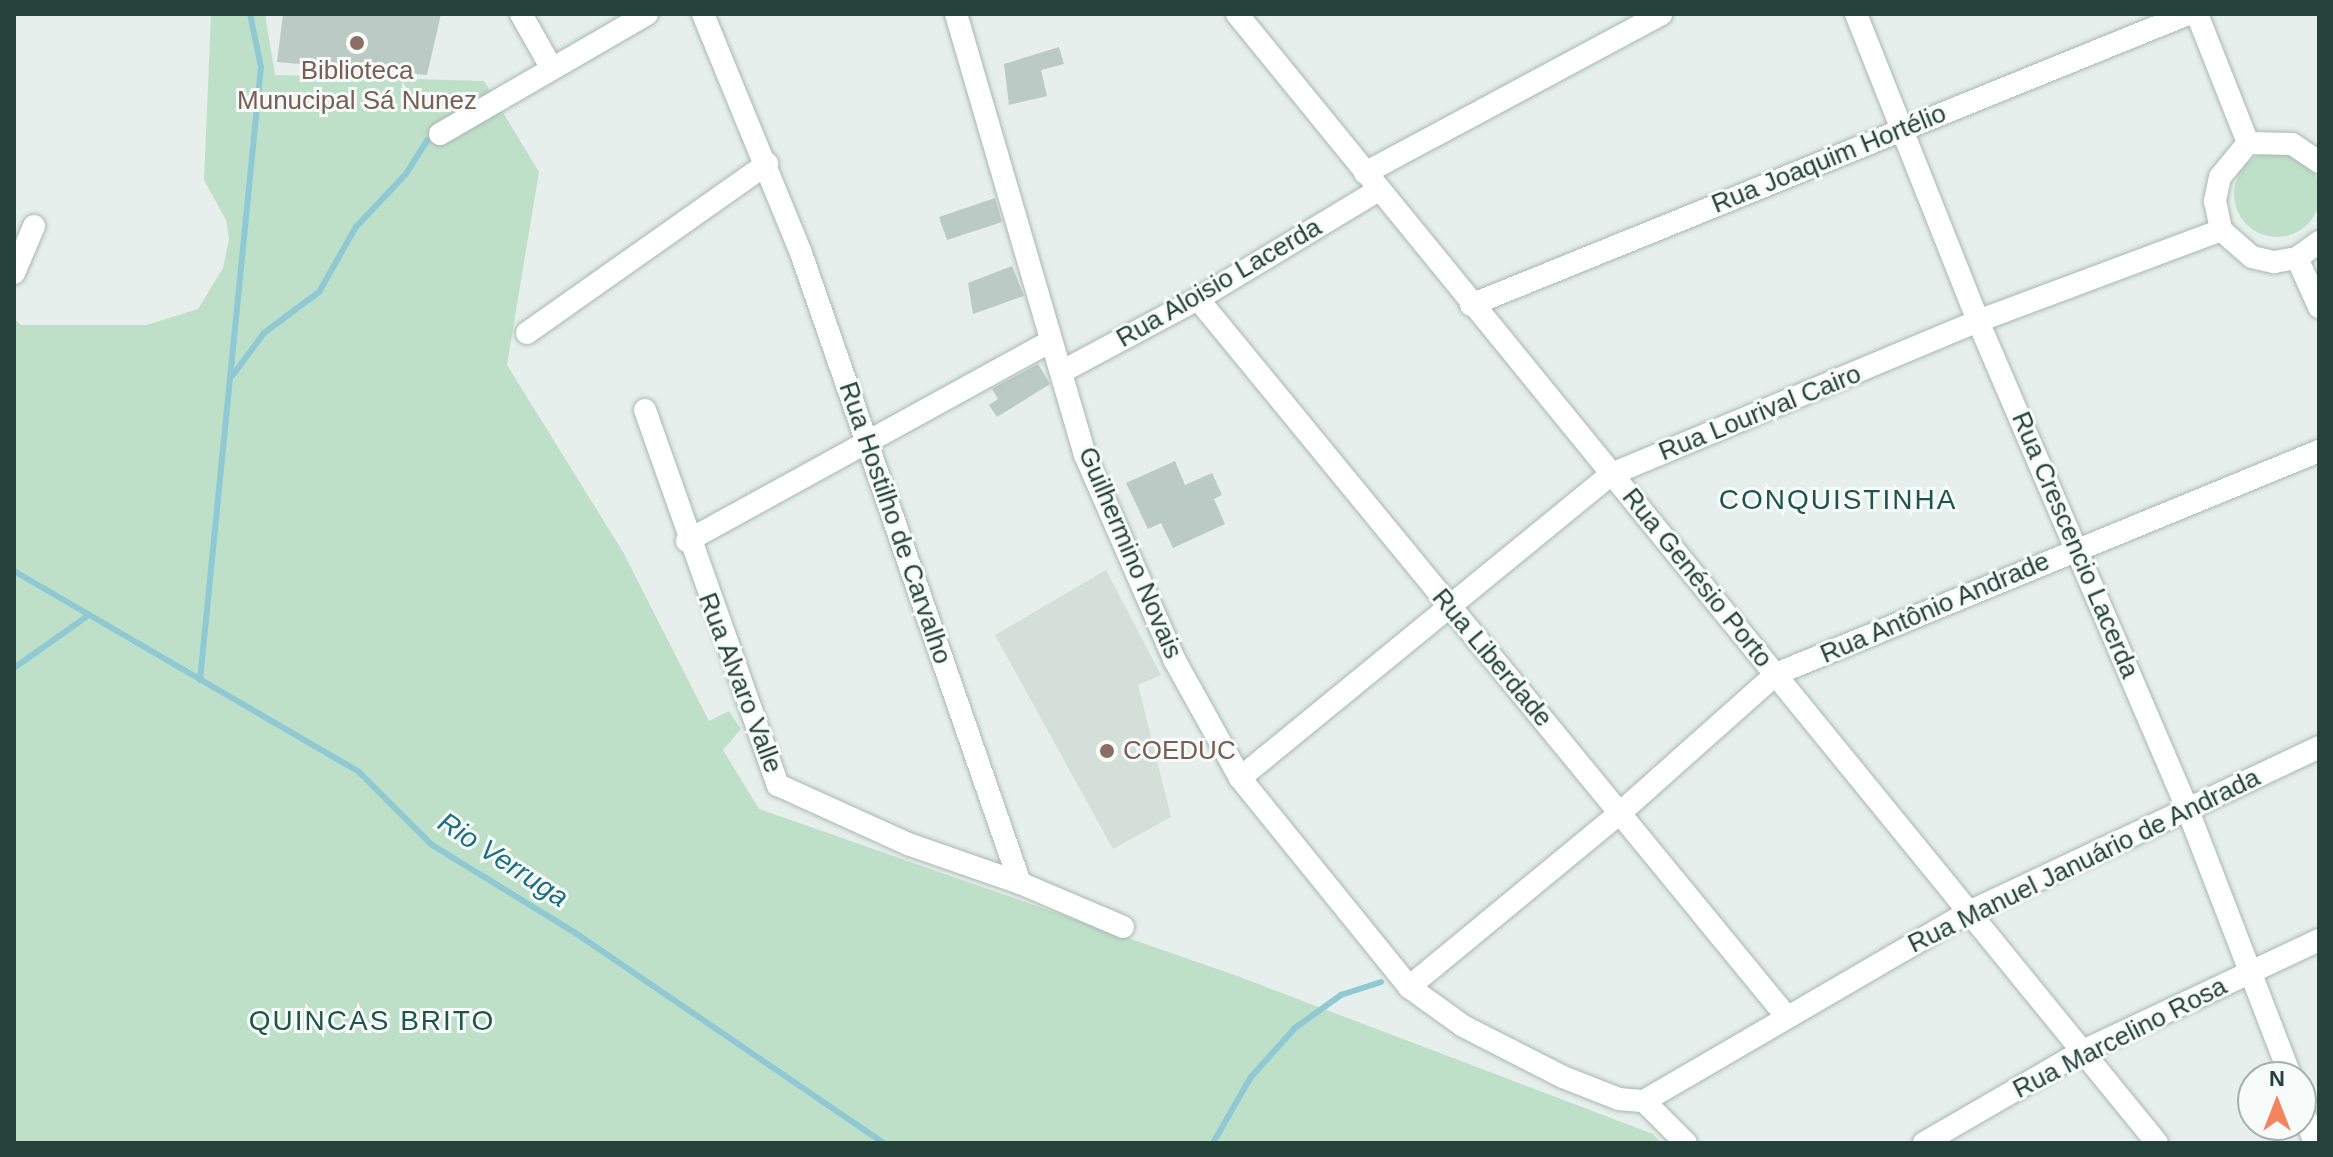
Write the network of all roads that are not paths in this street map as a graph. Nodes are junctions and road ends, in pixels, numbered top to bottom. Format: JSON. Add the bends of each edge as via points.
{"nodes":[{"id":1,"x":521,"y":14,"type":"edge"},
{"id":2,"x":647,"y":14,"type":"edge"},
{"id":3,"x":703,"y":14,"type":"edge"},
{"id":4,"x":956,"y":14,"type":"edge"},
{"id":5,"x":1237,"y":14,"type":"edge"},
{"id":6,"x":1661,"y":14,"type":"edge"},
{"id":7,"x":1856,"y":14,"type":"edge"},
{"id":8,"x":2188,"y":14,"type":"edge"},
{"id":9,"x":2197,"y":14,"type":"edge"},
{"id":10,"x":551,"y":67,"type":"junction"},
{"id":11,"x":1903,"y":128,"type":"junction"},
{"id":12,"x":440,"y":134,"type":"dead end"},
{"id":13,"x":2248,"y":143,"type":"junction"},
{"id":14,"x":2319,"y":162,"type":"edge"},
{"id":15,"x":767,"y":164,"type":"junction"},
{"id":16,"x":1371,"y":182,"type":"junction"},
{"id":17,"x":34,"y":226,"type":"dead end"},
{"id":18,"x":2221,"y":230,"type":"junction"},
{"id":19,"x":2319,"y":242,"type":"edge"},
{"id":20,"x":2297,"y":258,"type":"junction"},
{"id":21,"x":14,"y":273,"type":"edge"},
{"id":22,"x":1198,"y":299,"type":"junction"},
{"id":23,"x":1471,"y":305,"type":"junction"},
{"id":24,"x":2319,"y":307,"type":"edge"},
{"id":25,"x":1978,"y":321,"type":"junction"},
{"id":26,"x":527,"y":333,"type":"dead end"},
{"id":27,"x":1051,"y":341,"type":"junction"},
{"id":28,"x":1061,"y":372,"type":"junction"},
{"id":29,"x":645,"y":410,"type":"dead end"},
{"id":30,"x":867,"y":439,"type":"junction"},
{"id":31,"x":2319,"y":451,"type":"edge"},
{"id":32,"x":1612,"y":474,"type":"junction"},
{"id":33,"x":687,"y":541,"type":"junction"},
{"id":34,"x":2078,"y":549,"type":"junction"},
{"id":35,"x":1451,"y":608,"type":"junction"},
{"id":36,"x":1776,"y":674,"type":"junction"},
{"id":37,"x":2319,"y":747,"type":"edge"},
{"id":38,"x":1240,"y":778,"type":"junction"},
{"id":39,"x":2187,"y":808,"type":"junction"},
{"id":40,"x":1620,"y":813,"type":"junction"},
{"id":41,"x":1020,"y":883,"type":"junction"},
{"id":42,"x":1969,"y":912,"type":"junction"},
{"id":43,"x":1123,"y":927,"type":"dead end"},
{"id":44,"x":2319,"y":940,"type":"edge"},
{"id":45,"x":2252,"y":970,"type":"junction"},
{"id":46,"x":1409,"y":987,"type":"junction"},
{"id":47,"x":1787,"y":1017,"type":"junction"},
{"id":48,"x":2083,"y":1051,"type":"junction"},
{"id":49,"x":2285,"y":1061,"type":"edge"},
{"id":50,"x":1644,"y":1101,"type":"junction"},
{"id":51,"x":1686,"y":1143,"type":"edge"},
{"id":52,"x":1924,"y":1143,"type":"edge"},
{"id":53,"x":2157,"y":1143,"type":"edge"}],
"edges":[{"from":1,"to":10,"type":"street"},
{"from":2,"to":10,"type":"street"},
{"from":3,"to":15,"type":"street","name":"Rua Hostilho de Carvalho"},
{"from":4,"to":27,"type":"street","name":"Guilhermino Novais"},
{"from":5,"to":16,"type":"street","name":"Rua Genésio Porto"},
{"from":6,"to":16,"type":"street","name":"Rua Aloisio Lacerda"},
{"from":7,"to":11,"type":"street","name":"Rua Crescencio Lacerda"},
{"from":8,"to":11,"type":"street","name":"Rua Joaquim Hortélio"},
{"from":9,"to":13,"type":"street"},
{"from":10,"to":12,"type":"street"},
{"from":11,"to":23,"type":"street","name":"Rua Joaquim Hortélio"},
{"from":11,"to":25,"type":"street","name":"Rua Crescencio Lacerda"},
{"from":13,"to":14,"type":"street","via":[[2292,144]]},
{"from":13,"to":18,"type":"street","via":[[2220,177],[2215,201]]},
{"from":15,"to":26,"type":"street"},
{"from":15,"to":30,"type":"street","name":"Rua Hostilho de Carvalho"},
{"from":16,"to":22,"type":"street","name":"Rua Aloisio Lacerda"},
{"from":16,"to":23,"type":"street","name":"Rua Genésio Porto"},
{"from":17,"to":21,"type":"street"},
{"from":18,"to":20,"type":"street","via":[[2252,257],[2274,262]]},
{"from":18,"to":25,"type":"street","name":"Rua Lourival Cairo"},
{"from":19,"to":20,"type":"street"},
{"from":20,"to":24,"type":"street"},
{"from":22,"to":28,"type":"street","name":"Rua Aloisio Lacerda"},
{"from":22,"to":35,"type":"street","name":"Rua Liberdade"},
{"from":23,"to":32,"type":"street","name":"Rua Genésio Porto"},
{"from":25,"to":32,"type":"street","name":"Rua Lourival Cairo"},
{"from":25,"to":34,"type":"street","name":"Rua Crescencio Lacerda"},
{"from":27,"to":28,"type":"street","name":"Guilhermino Novais"},
{"from":27,"to":30,"type":"street"},
{"from":28,"to":38,"type":"street","name":"Guilhermino Novais","via":[[1113,528],[1175,661]]},
{"from":29,"to":33,"type":"street","name":"Rua Alvaro Valle"},
{"from":30,"to":33,"type":"street"},
{"from":30,"to":41,"type":"street","name":"Rua Hostilho de Carvalho"},
{"from":31,"to":34,"type":"street","name":"Rua Antônio Andrade"},
{"from":32,"to":35,"type":"street","name":"Rua Lourival Cairo"},
{"from":32,"to":36,"type":"street","name":"Rua Genésio Porto"},
{"from":33,"to":41,"type":"street","name":"Rua Alvaro Valle","via":[[778,785],[908,844]]},
{"from":34,"to":36,"type":"street","name":"Rua Antônio Andrade"},
{"from":34,"to":39,"type":"street","name":"Rua Crescencio Lacerda"},
{"from":35,"to":38,"type":"street","name":"Rua Lourival Cairo"},
{"from":35,"to":40,"type":"street","name":"Rua Liberdade"},
{"from":36,"to":40,"type":"street","name":"Rua Antônio Andrade"},
{"from":36,"to":42,"type":"street","name":"Rua Genésio Porto"},
{"from":37,"to":39,"type":"street","name":"Rua Manuel Januário de Andrada"},
{"from":38,"to":46,"type":"street","name":"Guilhermino Novais"},
{"from":39,"to":42,"type":"street","name":"Rua Manuel Januário de Andrada"},
{"from":39,"to":45,"type":"street","name":"Rua Crescencio Lacerda"},
{"from":40,"to":46,"type":"street","name":"Rua Antônio Andrade"},
{"from":40,"to":47,"type":"street","name":"Rua Liberdade"},
{"from":41,"to":43,"type":"street","name":"Rua Alvaro Valle"},
{"from":42,"to":47,"type":"street","name":"Rua Manuel Januário de Andrada"},
{"from":42,"to":48,"type":"street","name":"Rua Genésio Porto"},
{"from":44,"to":45,"type":"street","name":"Rua Marcelino Rosa"},
{"from":45,"to":48,"type":"street","name":"Rua Marcelino Rosa"},
{"from":45,"to":49,"type":"street","name":"Rua Crescencio Lacerda"},
{"from":46,"to":50,"type":"street","name":"Guilhermino Novais","via":[[1463,1026],[1563,1077],[1619,1099]]},
{"from":47,"to":50,"type":"street","name":"Rua Manuel Januário de Andrada"},
{"from":48,"to":52,"type":"street","name":"Rua Marcelino Rosa"},
{"from":48,"to":53,"type":"street","name":"Rua Genésio Porto"},
{"from":50,"to":51,"type":"street"}]}
